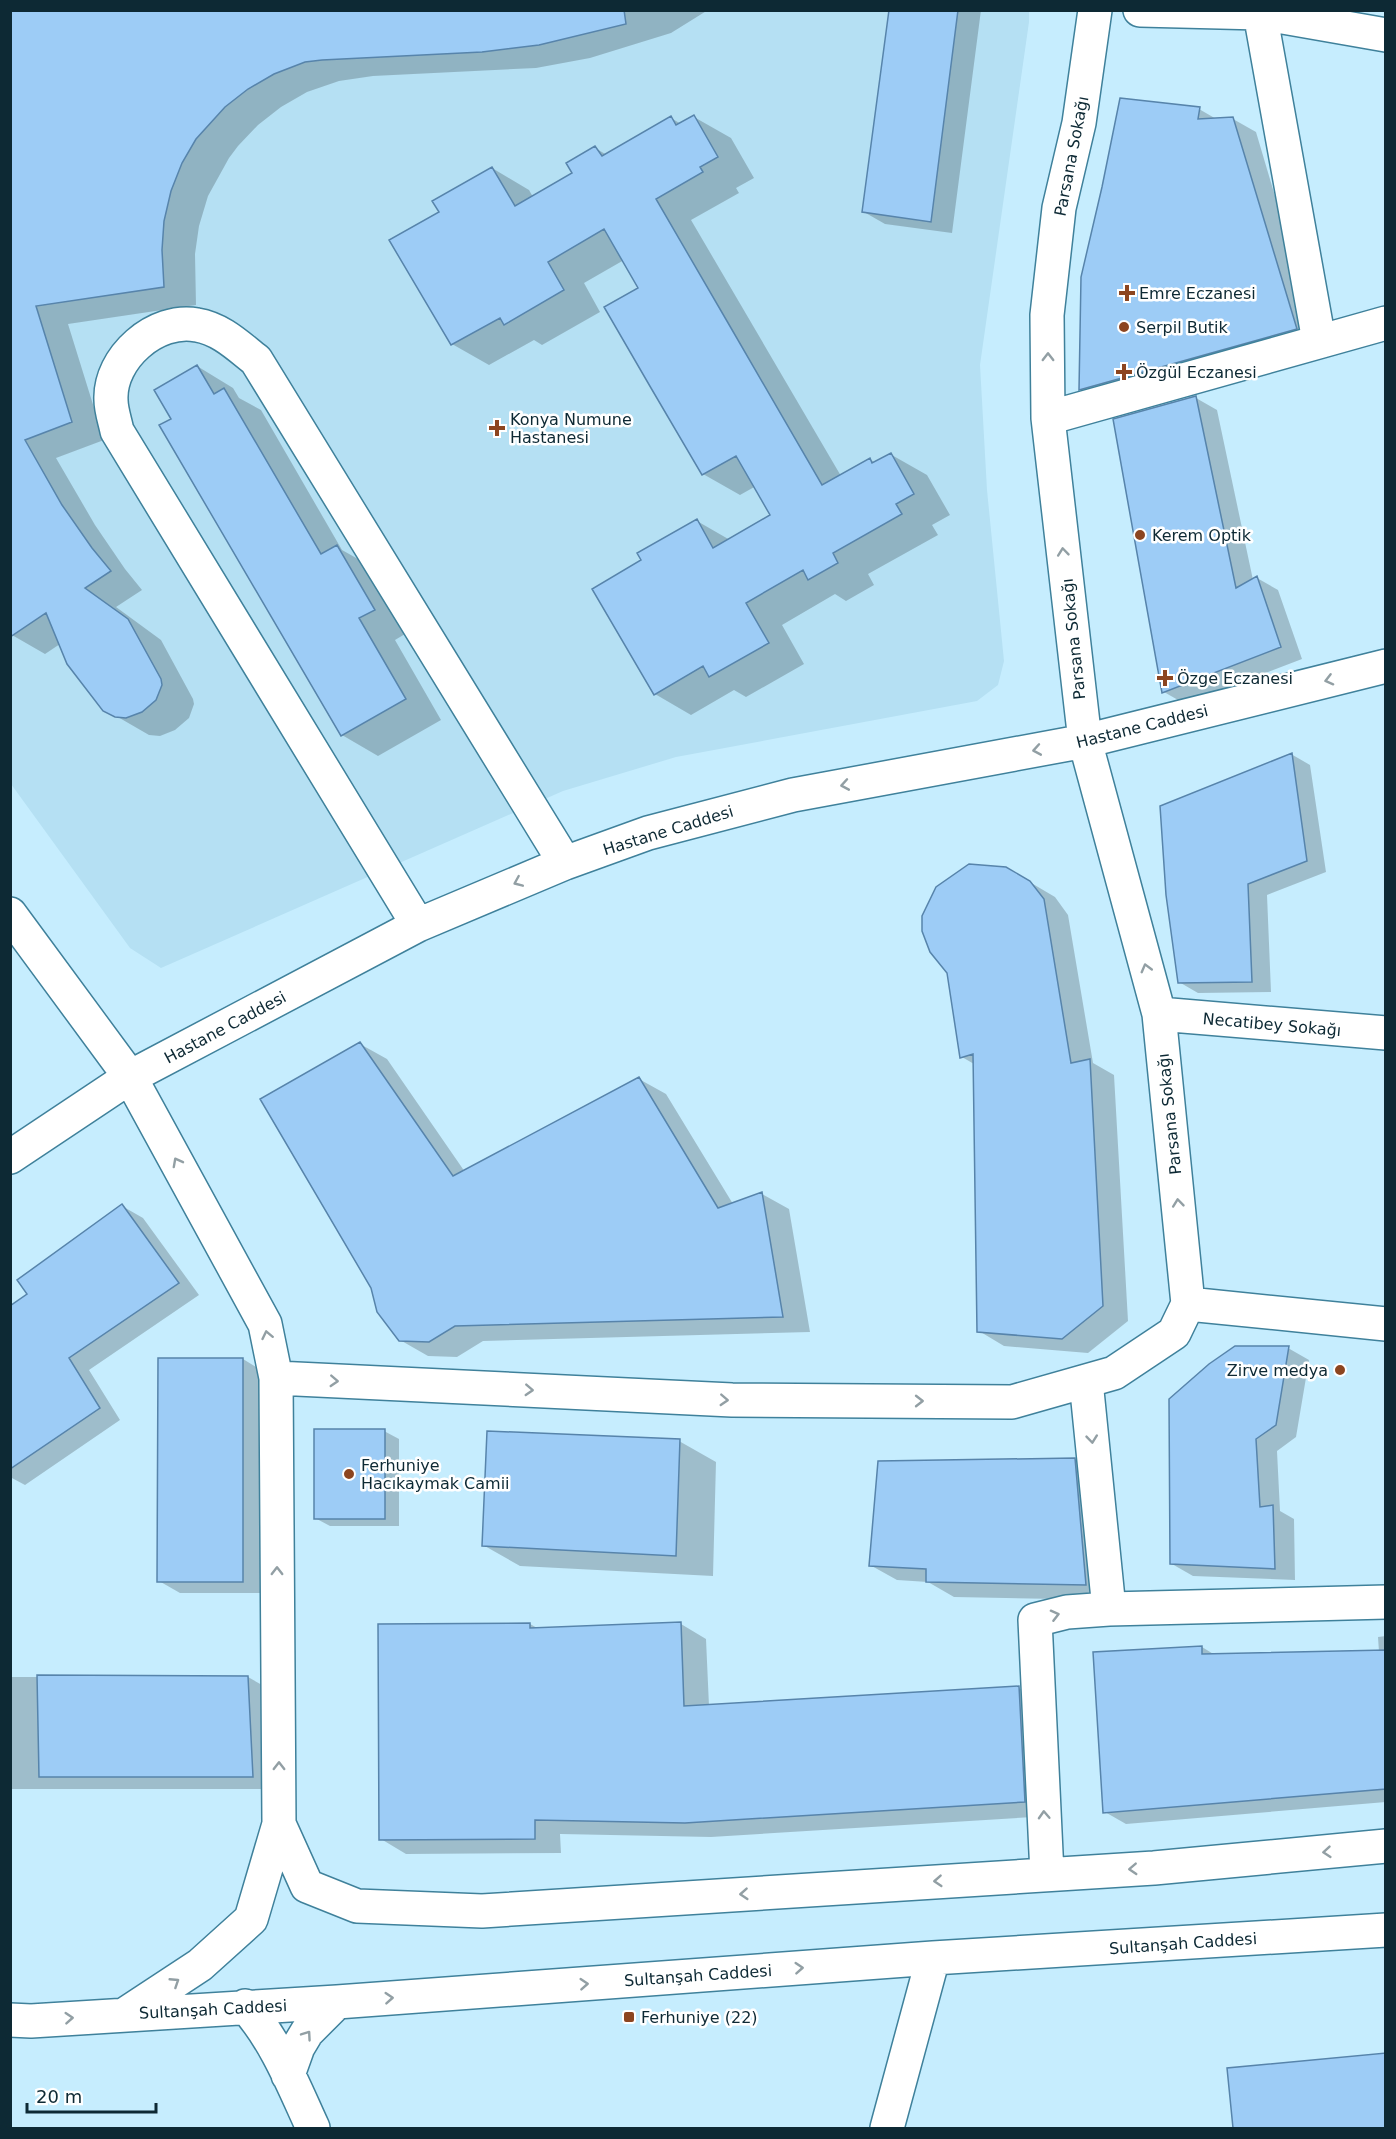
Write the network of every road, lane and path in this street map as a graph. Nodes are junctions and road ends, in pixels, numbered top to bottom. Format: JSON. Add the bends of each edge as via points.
{"nodes":[{"id":1,"x":1095,"y":10,"type":"edge"},
{"id":2,"x":1140,"y":10,"type":"edge"},
{"id":3,"x":1260,"y":13,"type":"junction"},
{"id":4,"x":1386,"y":35,"type":"edge"},
{"id":5,"x":1386,"y":323,"type":"edge"},
{"id":6,"x":1319,"y":341,"type":"junction"},
{"id":7,"x":1048,"y":418,"type":"junction"},
{"id":8,"x":1386,"y":666,"type":"edge"},
{"id":9,"x":1085,"y":741,"type":"junction"},
{"id":10,"x":565,"y":863,"type":"junction"},
{"id":11,"x":10,"y":914,"type":"edge"},
{"id":12,"x":418,"y":925,"type":"junction"},
{"id":13,"x":1159,"y":1014,"type":"junction"},
{"id":14,"x":1386,"y":1033,"type":"edge"},
{"id":15,"x":130,"y":1077,"type":"junction"},
{"id":16,"x":10,"y":1157,"type":"edge"},
{"id":17,"x":1188,"y":1304,"type":"junction"},
{"id":18,"x":1386,"y":1324,"type":"edge"},
{"id":19,"x":276,"y":1378,"type":"junction"},
{"id":20,"x":1086,"y":1381,"type":"junction"},
{"id":21,"x":1386,"y":1602,"type":"edge"},
{"id":22,"x":1109,"y":1609,"type":"junction"},
{"id":23,"x":279,"y":1824,"type":"junction"},
{"id":24,"x":1386,"y":1846,"type":"edge"},
{"id":25,"x":1047,"y":1874,"type":"junction"},
{"id":26,"x":1386,"y":1930,"type":"edge"},
{"id":27,"x":933,"y":1958,"type":"junction"},
{"id":28,"x":337,"y":2002,"type":"junction"},
{"id":29,"x":245,"y":2006,"type":"junction"},
{"id":30,"x":126,"y":2014,"type":"junction"},
{"id":31,"x":10,"y":2020,"type":"edge"},
{"id":32,"x":288,"y":2075,"type":"junction"},
{"id":33,"x":313,"y":2128,"type":"edge"},
{"id":34,"x":887,"y":2128,"type":"edge"}],
"edges":[{"from":7,"to":1,"type":"street","name":"Parsana Sokağı","one_way":true,"via":[[1047,315],[1059,208],[1078,123]]},
{"from":2,"to":3,"type":"street"},
{"from":3,"to":4,"type":"street"},
{"from":3,"to":6,"type":"street"},
{"from":5,"to":6,"type":"street"},
{"from":6,"to":7,"type":"street"},
{"from":9,"to":7,"type":"street","name":"Parsana Sokağı","one_way":true},
{"from":8,"to":9,"type":"street","name":"Hastane Caddesi","one_way":true},
{"from":9,"to":10,"type":"street","name":"Hastane Caddesi","one_way":true,"via":[[793,795],[648,833]]},
{"from":13,"to":9,"type":"street","name":"Parsana Sokağı","one_way":true},
{"from":10,"to":12,"type":"street","name":"Hastane Caddesi","one_way":true},
{"from":10,"to":12,"type":"street","via":[[256,360],[229,338],[197,325],[163,327],[134,345],[117,370],[111,398],[117,431]]},
{"from":11,"to":15,"type":"street"},
{"from":12,"to":15,"type":"street","name":"Hastane Caddesi"},
{"from":13,"to":14,"type":"street","name":"Necatibey Sokağı"},
{"from":17,"to":13,"type":"street","name":"Parsana Sokağı","one_way":true},
{"from":15,"to":16,"type":"street","name":"Hastane Caddesi"},
{"from":19,"to":15,"type":"street","one_way":true,"via":[[265,1324]]},
{"from":17,"to":18,"type":"street"},
{"from":17,"to":20,"type":"street","via":[[1174,1333],[1114,1373]]},
{"from":19,"to":20,"type":"street","one_way":true,"via":[[732,1400],[1012,1402]]},
{"from":23,"to":19,"type":"street","one_way":true},
{"from":20,"to":22,"type":"street","one_way":true},
{"from":21,"to":22,"type":"street"},
{"from":25,"to":22,"type":"street","one_way":true,"via":[[1035,1620],[1067,1612]]},
{"from":25,"to":23,"type":"street","one_way":true,"via":[[482,1911],[357,1906],[307,1886]]},
{"from":30,"to":23,"type":"street","one_way":true,"via":[[200,1965],[250,1919]]},
{"from":24,"to":25,"type":"street","one_way":true},
{"from":26,"to":27,"type":"street","name":"Sultanşah Caddesi"},
{"from":28,"to":27,"type":"street","name":"Sultanşah Caddesi","one_way":true},
{"from":27,"to":34,"type":"street"},
{"from":28,"to":29,"type":"street","name":"Sultanşah Caddesi"},
{"from":32,"to":28,"type":"street","one_way":true,"via":[[307,2032]]},
{"from":29,"to":30,"type":"street","name":"Sultanşah Caddesi"},
{"from":29,"to":32,"type":"street","via":[[260,2022]]},
{"from":31,"to":30,"type":"street","name":"Sultanşah Caddesi","one_way":true},
{"from":32,"to":33,"type":"street"}]}
